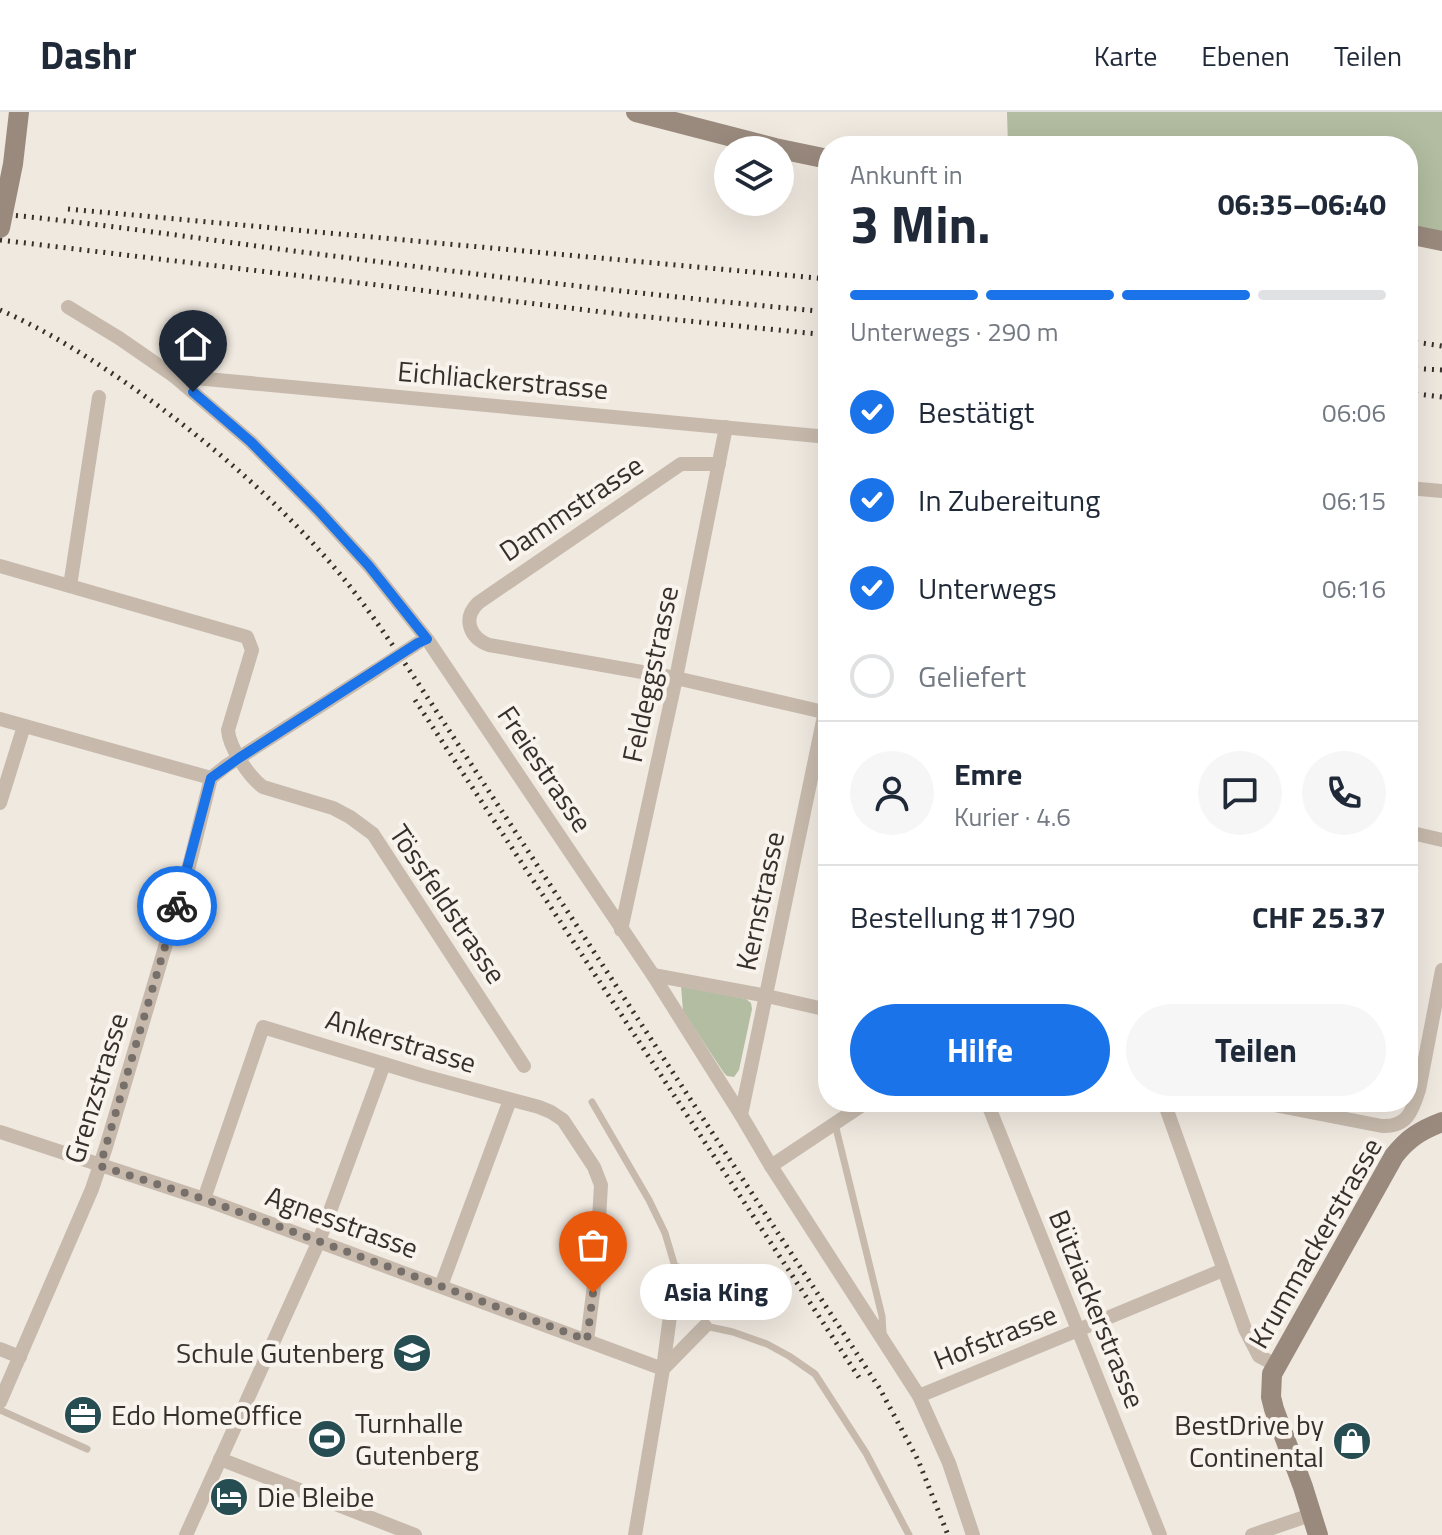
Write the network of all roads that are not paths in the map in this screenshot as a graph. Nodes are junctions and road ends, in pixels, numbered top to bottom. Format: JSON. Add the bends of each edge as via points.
{"nodes":[{"id":1,"x":19,"y":112,"type":"edge"},
{"id":2,"x":636,"y":112,"type":"edge"},
{"id":3,"x":818,"y":157,"type":"edge"},
{"id":4,"x":0,"y":228,"type":"edge"},
{"id":5,"x":1418,"y":236,"type":"edge"},
{"id":6,"x":1442,"y":241,"type":"edge"},
{"id":7,"x":68,"y":307,"type":"dead end"},
{"id":8,"x":174,"y":376,"type":"junction"},
{"id":9,"x":99,"y":397,"type":"dead end"},
{"id":10,"x":726,"y":427,"type":"junction"},
{"id":11,"x":818,"y":436,"type":"edge"},
{"id":12,"x":719,"y":464,"type":"junction"},
{"id":13,"x":1418,"y":489,"type":"edge"},
{"id":14,"x":1442,"y":491,"type":"edge"},
{"id":15,"x":0,"y":566,"type":"edge"},
{"id":16,"x":70,"y":586,"type":"junction"},
{"id":17,"x":423,"y":641,"type":"junction"},
{"id":18,"x":676,"y":678,"type":"junction"},
{"id":19,"x":818,"y":711,"type":"edge"},
{"id":20,"x":0,"y":719,"type":"edge"},
{"id":21,"x":24,"y":726,"type":"junction"},
{"id":22,"x":818,"y":751,"type":"edge"},
{"id":23,"x":239,"y":758,"type":"junction"},
{"id":24,"x":211,"y":778,"type":"junction"},
{"id":25,"x":0,"y":803,"type":"edge"},
{"id":26,"x":1418,"y":834,"type":"edge"},
{"id":27,"x":1442,"y":840,"type":"edge"},
{"id":28,"x":621,"y":930,"type":"junction"},
{"id":29,"x":1442,"y":970,"type":"edge"},
{"id":30,"x":653,"y":975,"type":"junction"},
{"id":31,"x":767,"y":996,"type":"junction"},
{"id":32,"x":818,"y":1008,"type":"edge"},
{"id":33,"x":384,"y":1064,"type":"junction"},
{"id":34,"x":524,"y":1066,"type":"dead end"},
{"id":35,"x":1418,"y":1093,"type":"edge"},
{"id":36,"x":510,"y":1100,"type":"junction"},
{"id":37,"x":592,"y":1102,"type":"dead end"},
{"id":38,"x":852,"y":1112,"type":"edge"},
{"id":39,"x":991,"y":1112,"type":"edge"},
{"id":40,"x":1168,"y":1112,"type":"edge"},
{"id":41,"x":1310,"y":1112,"type":"edge"},
{"id":42,"x":1412,"y":1112,"type":"edge"},
{"id":43,"x":741,"y":1115,"type":"junction"},
{"id":44,"x":1442,"y":1122,"type":"edge"},
{"id":45,"x":835,"y":1124,"type":"junction"},
{"id":46,"x":1410,"y":1128,"type":"junction"},
{"id":47,"x":0,"y":1132,"type":"edge"},
{"id":48,"x":100,"y":1166,"type":"junction"},
{"id":49,"x":771,"y":1166,"type":"junction"},
{"id":50,"x":204,"y":1199,"type":"junction"},
{"id":51,"x":319,"y":1241,"type":"junction"},
{"id":52,"x":676,"y":1270,"type":"junction"},
{"id":53,"x":1223,"y":1270,"type":"junction"},
{"id":54,"x":441,"y":1286,"type":"junction"},
{"id":55,"x":705,"y":1326,"type":"junction"},
{"id":56,"x":1077,"y":1331,"type":"junction"},
{"id":57,"x":587,"y":1340,"type":"junction"},
{"id":58,"x":885,"y":1343,"type":"junction"},
{"id":59,"x":0,"y":1349,"type":"edge"},
{"id":60,"x":20,"y":1357,"type":"junction"},
{"id":61,"x":663,"y":1369,"type":"junction"},
{"id":62,"x":1273,"y":1375,"type":"junction"},
{"id":63,"x":919,"y":1396,"type":"junction"},
{"id":64,"x":0,"y":1402,"type":"edge"},
{"id":65,"x":0,"y":1410,"type":"edge"},
{"id":66,"x":87,"y":1449,"type":"dead end"},
{"id":67,"x":220,"y":1459,"type":"junction"},
{"id":68,"x":1313,"y":1514,"type":"junction"},
{"id":69,"x":186,"y":1535,"type":"edge"},
{"id":70,"x":415,"y":1535,"type":"edge"},
{"id":71,"x":635,"y":1535,"type":"edge"},
{"id":72,"x":909,"y":1535,"type":"edge"},
{"id":73,"x":973,"y":1535,"type":"edge"},
{"id":74,"x":1160,"y":1535,"type":"edge"},
{"id":75,"x":1252,"y":1535,"type":"edge"},
{"id":76,"x":1318,"y":1535,"type":"edge"}],
"edges":[{"from":1,"to":4,"type":"street","bridge":true},
{"from":2,"to":3,"type":"street"},
{"from":5,"to":6,"type":"street"},
{"from":7,"to":8,"type":"street","name":"Freiestrasse"},
{"from":8,"to":10,"type":"street","name":"Eichliackerstrasse"},
{"from":8,"to":17,"type":"street","name":"Freiestrasse","via":[[251,442],[318,510],[369,566]]},
{"from":9,"to":16,"type":"street"},
{"from":10,"to":11,"type":"street","name":"Eichliackerstrasse"},
{"from":10,"to":12,"type":"street","name":"Feldeggstrasse"},
{"from":12,"to":18,"type":"street","name":"Feldeggstrasse"},
{"from":12,"to":18,"type":"street","name":"Dammstrasse","via":[[681,464],[478,603],[469,616],[475,637],[489,645]]},
{"from":13,"to":14,"type":"street"},
{"from":15,"to":16,"type":"street"},
{"from":16,"to":23,"type":"street","via":[[247,637],[252,650],[228,730]]},
{"from":17,"to":23,"type":"street","bridge":true},
{"from":17,"to":28,"type":"street","name":"Freiestrasse"},
{"from":18,"to":19,"type":"street"},
{"from":18,"to":28,"type":"street","name":"Feldeggstrasse"},
{"from":20,"to":21,"type":"street"},
{"from":21,"to":24,"type":"street"},
{"from":21,"to":25,"type":"street"},
{"from":22,"to":31,"type":"street","name":"Kernstrasse"},
{"from":23,"to":24,"type":"street"},
{"from":23,"to":34,"type":"street","name":"Tössfeldstrasse","via":[[263,787],[333,808],[373,834]]},
{"from":24,"to":48,"type":"street","name":"Grenzstrasse"},
{"from":26,"to":27,"type":"street"},
{"from":28,"to":30,"type":"street","name":"Freiestrasse"},
{"from":29,"to":35,"type":"street","name":"Krummackerstrasse"},
{"from":30,"to":31,"type":"street"},
{"from":30,"to":43,"type":"street","name":"Freiestrasse"},
{"from":31,"to":32,"type":"street"},
{"from":31,"to":43,"type":"street","name":"Kernstrasse"},
{"from":33,"to":36,"type":"street","name":"Ankerstrasse"},
{"from":33,"to":50,"type":"street","name":"Ankerstrasse","via":[[263,1027]]},
{"from":33,"to":51,"type":"street"},
{"from":36,"to":54,"type":"street"},
{"from":36,"to":57,"type":"street","name":"Ankerstrasse","via":[[557,1115],[598,1176],[596,1270]]},
{"from":37,"to":52,"type":"lane","via":[[649,1200]]},
{"from":38,"to":45,"type":"street"},
{"from":39,"to":56,"type":"street","name":"Bütziackerstrasse"},
{"from":40,"to":53,"type":"street"},
{"from":41,"to":46,"type":"street"},
{"from":42,"to":46,"type":"street","name":"Krummackerstrasse"},
{"from":43,"to":49,"type":"street","name":"Freiestrasse"},
{"from":44,"to":46,"type":"street"},
{"from":45,"to":49,"type":"street"},
{"from":45,"to":58,"type":"lane","name":"Freiestrasse"},
{"from":46,"to":62,"type":"street","name":"Krummackerstrasse"},
{"from":47,"to":48,"type":"street","name":"Agnesstrasse"},
{"from":48,"to":50,"type":"street","name":"Agnesstrasse"},
{"from":48,"to":60,"type":"street","name":"Grenzstrasse"},
{"from":49,"to":58,"type":"street","name":"Freiestrasse"},
{"from":50,"to":51,"type":"street","name":"Agnesstrasse"},
{"from":51,"to":54,"type":"street","name":"Agnesstrasse"},
{"from":51,"to":67,"type":"street"},
{"from":52,"to":55,"type":"lane","via":[[704,1298]]},
{"from":52,"to":61,"type":"street"},
{"from":53,"to":56,"type":"street","name":"Hofstrasse"},
{"from":53,"to":62,"type":"street","via":[[1255,1350]]},
{"from":54,"to":57,"type":"street","name":"Agnesstrasse"},
{"from":55,"to":61,"type":"street"},
{"from":55,"to":72,"type":"lane","via":[[767,1344],[815,1374],[866,1453]]},
{"from":56,"to":63,"type":"street","name":"Hofstrasse"},
{"from":56,"to":74,"type":"street","name":"Bütziackerstrasse"},
{"from":57,"to":61,"type":"street","name":"Agnesstrasse"},
{"from":58,"to":63,"type":"street","name":"Freiestrasse"},
{"from":59,"to":60,"type":"street"},
{"from":60,"to":64,"type":"street","name":"Grenzstrasse"},
{"from":61,"to":71,"type":"street"},
{"from":62,"to":68,"type":"street","via":[[1274,1409]]},
{"from":63,"to":73,"type":"street","name":"Freiestrasse"},
{"from":65,"to":66,"type":"lane"},
{"from":67,"to":69,"type":"street"},
{"from":67,"to":70,"type":"street"},
{"from":68,"to":75,"type":"street"},
{"from":68,"to":76,"type":"street"}]}
